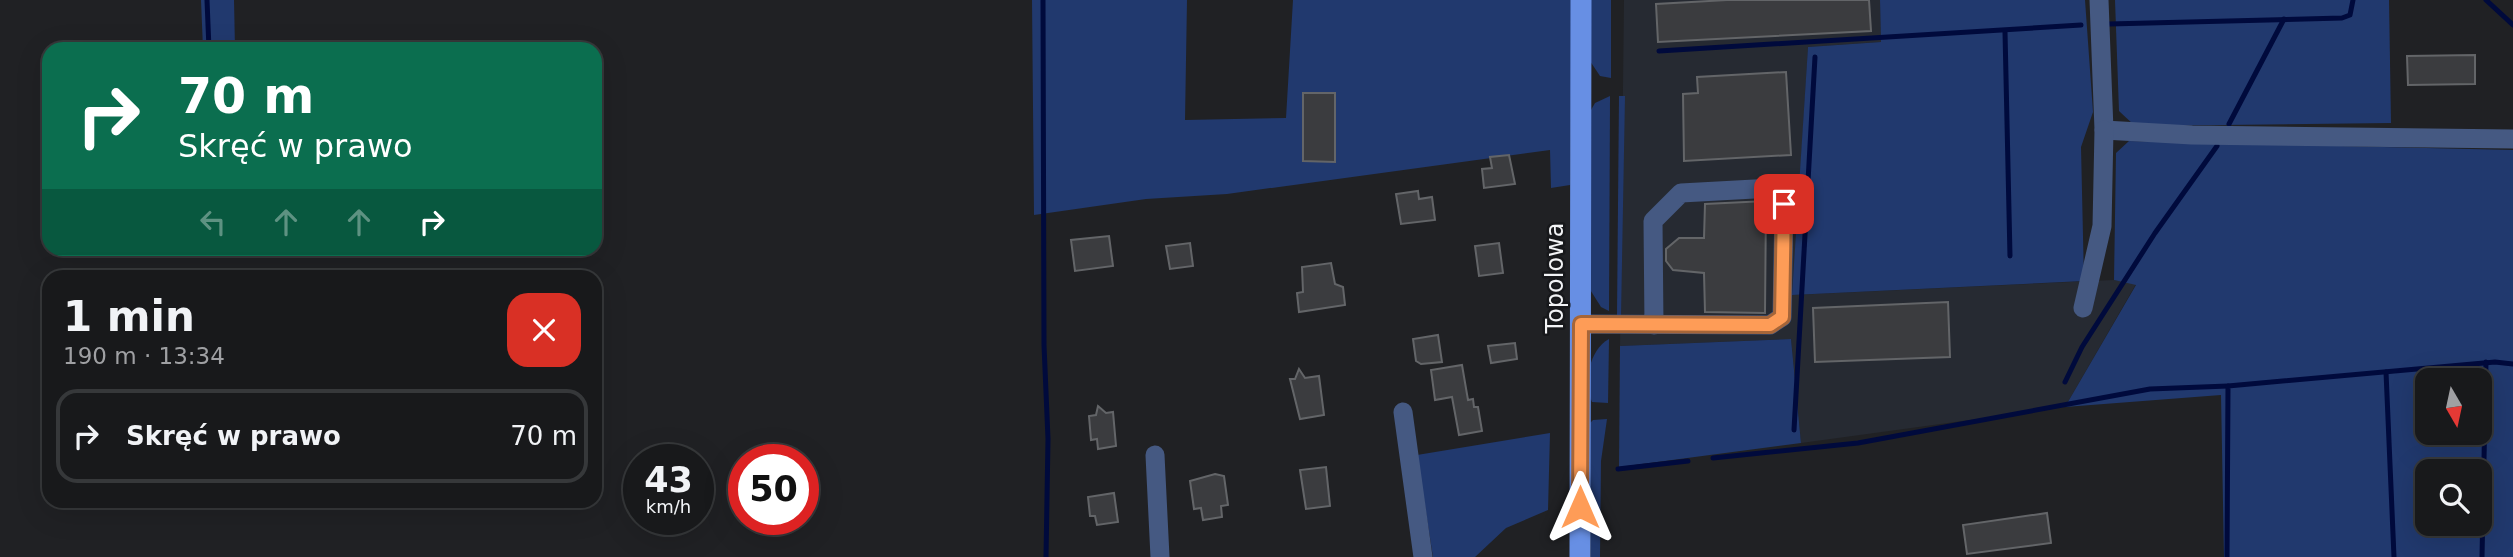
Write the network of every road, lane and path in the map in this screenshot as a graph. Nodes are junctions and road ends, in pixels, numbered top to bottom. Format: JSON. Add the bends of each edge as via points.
{"nodes":[{"id":1,"x":1581,"y":0,"type":"edge"},
{"id":2,"x":2099,"y":0,"type":"edge"},
{"id":3,"x":2104,"y":130,"type":"junction"},
{"id":4,"x":2513,"y":139,"type":"edge"},
{"id":5,"x":2083,"y":308,"type":"dead end"},
{"id":6,"x":1581,"y":324,"type":"junction"},
{"id":7,"x":1654,"y":326,"type":"junction"},
{"id":8,"x":1403,"y":412,"type":"dead end"},
{"id":9,"x":1155,"y":455,"type":"dead end"},
{"id":10,"x":1160,"y":557,"type":"edge"},
{"id":11,"x":1423,"y":557,"type":"edge"},
{"id":12,"x":1580,"y":557,"type":"edge"}],
"edges":[{"from":1,"to":6,"type":"main road","name":"Topolowa"},
{"from":2,"to":3,"type":"street"},
{"from":3,"to":4,"type":"street"},
{"from":3,"to":5,"type":"street","via":[[2102,226]]},
{"from":6,"to":7,"type":"street"},
{"from":6,"to":12,"type":"main road","name":"Topolowa"},
{"from":7,"to":7,"type":"street","via":[[1653,221],[1681,192],[1773,188],[1784,204],[1782,317],[1770,325]]},
{"from":8,"to":11,"type":"street"},
{"from":9,"to":10,"type":"street"}]}
